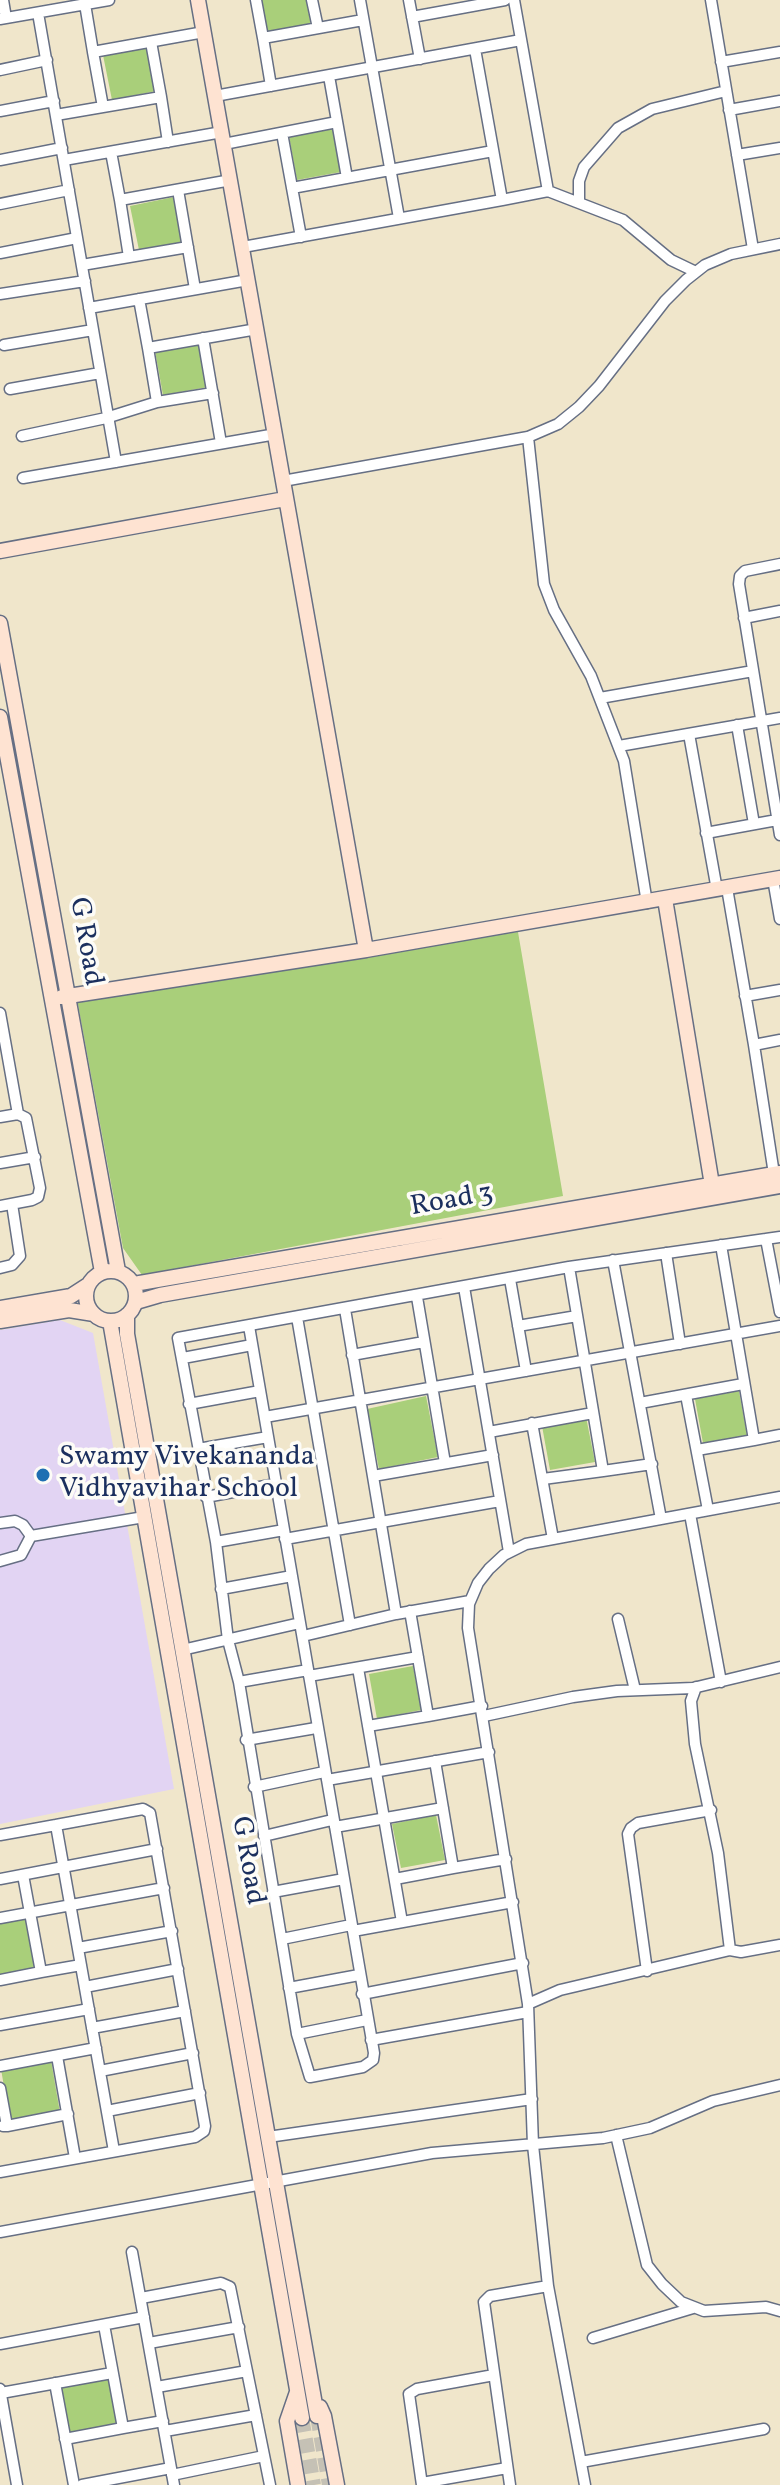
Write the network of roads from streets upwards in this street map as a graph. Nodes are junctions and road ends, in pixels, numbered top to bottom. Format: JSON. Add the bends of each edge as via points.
{"nodes":[{"id":1,"x":3,"y":0,"type":"edge"},
{"id":2,"x":109,"y":0,"type":"edge"},
{"id":3,"x":198,"y":0,"type":"edge"},
{"id":4,"x":256,"y":0,"type":"edge"},
{"id":5,"x":312,"y":0,"type":"edge"},
{"id":6,"x":360,"y":0,"type":"edge"},
{"id":7,"x":409,"y":0,"type":"edge"},
{"id":8,"x":505,"y":0,"type":"edge"},
{"id":9,"x":514,"y":0,"type":"edge"},
{"id":10,"x":711,"y":0,"type":"edge"},
{"id":11,"x":93,"y":2,"type":"edge"},
{"id":12,"x":460,"y":4,"type":"edge"},
{"id":13,"x":38,"y":13,"type":"junction"},
{"id":14,"x":412,"y":17,"type":"junction"},
{"id":15,"x":3,"y":19,"type":"edge"},
{"id":16,"x":363,"y":20,"type":"junction"},
{"id":17,"x":318,"y":28,"type":"junction"},
{"id":18,"x":204,"y":32,"type":"junction"},
{"id":19,"x":263,"y":38,"type":"junction"},
{"id":20,"x":521,"y":40,"type":"junction"},
{"id":21,"x":151,"y":42,"type":"junction"},
{"id":22,"x":475,"y":49,"type":"junction"},
{"id":23,"x":93,"y":52,"type":"junction"},
{"id":24,"x":780,"y":52,"type":"edge"},
{"id":25,"x":420,"y":59,"type":"junction"},
{"id":26,"x":47,"y":60,"type":"junction"},
{"id":27,"x":721,"y":62,"type":"junction"},
{"id":28,"x":372,"y":68,"type":"junction"},
{"id":29,"x":0,"y":70,"type":"edge"},
{"id":30,"x":329,"y":76,"type":"junction"},
{"id":31,"x":271,"y":86,"type":"junction"},
{"id":32,"x":726,"y":91,"type":"junction"},
{"id":33,"x":215,"y":96,"type":"junction"},
{"id":34,"x":161,"y":97,"type":"junction"},
{"id":35,"x":54,"y":101,"type":"junction"},
{"id":36,"x":780,"y":101,"type":"edge"},
{"id":37,"x":103,"y":107,"type":"junction"},
{"id":38,"x":729,"y":110,"type":"junction"},
{"id":39,"x":0,"y":111,"type":"edge"},
{"id":40,"x":56,"y":115,"type":"junction"},
{"id":41,"x":337,"y":122,"type":"junction"},
{"id":42,"x":282,"y":133,"type":"junction"},
{"id":43,"x":223,"y":138,"type":"junction"},
{"id":44,"x":168,"y":142,"type":"junction"},
{"id":45,"x":62,"y":148,"type":"junction"},
{"id":46,"x":780,"y":148,"type":"edge"},
{"id":47,"x":493,"y":151,"type":"junction"},
{"id":48,"x":111,"y":152,"type":"junction"},
{"id":49,"x":737,"y":155,"type":"junction"},
{"id":50,"x":0,"y":160,"type":"edge"},
{"id":51,"x":64,"y":160,"type":"junction"},
{"id":52,"x":390,"y":170,"type":"junction"},
{"id":53,"x":347,"y":178,"type":"junction"},
{"id":54,"x":231,"y":180,"type":"junction"},
{"id":55,"x":292,"y":188,"type":"junction"},
{"id":56,"x":69,"y":190,"type":"junction"},
{"id":57,"x":178,"y":190,"type":"junction"},
{"id":58,"x":548,"y":191,"type":"junction"},
{"id":59,"x":120,"y":200,"type":"junction"},
{"id":60,"x":502,"y":200,"type":"junction"},
{"id":61,"x":579,"y":203,"type":"junction"},
{"id":62,"x":0,"y":204,"type":"edge"},
{"id":63,"x":399,"y":218,"type":"junction"},
{"id":64,"x":301,"y":237,"type":"junction"},
{"id":65,"x":77,"y":238,"type":"junction"},
{"id":66,"x":780,"y":244,"type":"edge"},
{"id":67,"x":188,"y":247,"type":"junction"},
{"id":68,"x":243,"y":247,"type":"junction"},
{"id":69,"x":753,"y":249,"type":"junction"},
{"id":70,"x":0,"y":253,"type":"edge"},
{"id":71,"x":129,"y":257,"type":"junction"},
{"id":72,"x":82,"y":265,"type":"junction"},
{"id":73,"x":696,"y":272,"type":"junction"},
{"id":74,"x":248,"y":280,"type":"junction"},
{"id":75,"x":85,"y":281,"type":"junction"},
{"id":76,"x":195,"y":289,"type":"junction"},
{"id":77,"x":0,"y":294,"type":"edge"},
{"id":78,"x":139,"y":299,"type":"junction"},
{"id":79,"x":89,"y":308,"type":"junction"},
{"id":80,"x":257,"y":329,"type":"junction"},
{"id":81,"x":93,"y":330,"type":"junction"},
{"id":82,"x":203,"y":338,"type":"junction"},
{"id":83,"x":4,"y":345,"type":"dead end"},
{"id":84,"x":148,"y":348,"type":"junction"},
{"id":85,"x":100,"y":373,"type":"junction"},
{"id":86,"x":10,"y":389,"type":"dead end"},
{"id":87,"x":213,"y":393,"type":"junction"},
{"id":88,"x":157,"y":402,"type":"junction"},
{"id":89,"x":106,"y":418,"type":"junction"},
{"id":90,"x":276,"y":434,"type":"junction"},
{"id":91,"x":22,"y":436,"type":"dead end"},
{"id":92,"x":528,"y":437,"type":"junction"},
{"id":93,"x":221,"y":443,"type":"junction"},
{"id":94,"x":116,"y":462,"type":"junction"},
{"id":95,"x":23,"y":478,"type":"dead end"},
{"id":96,"x":283,"y":481,"type":"junction"},
{"id":97,"x":285,"y":499,"type":"junction"},
{"id":98,"x":0,"y":551,"type":"edge"},
{"id":99,"x":780,"y":564,"type":"edge"},
{"id":100,"x":780,"y":611,"type":"edge"},
{"id":101,"x":744,"y":618,"type":"junction"},
{"id":102,"x":0,"y":623,"type":"edge"},
{"id":103,"x":753,"y":671,"type":"junction"},
{"id":104,"x":600,"y":698,"type":"junction"},
{"id":105,"x":0,"y":717,"type":"edge"},
{"id":106,"x":780,"y":718,"type":"edge"},
{"id":107,"x":761,"y":721,"type":"junction"},
{"id":108,"x":737,"y":725,"type":"junction"},
{"id":109,"x":689,"y":734,"type":"junction"},
{"id":110,"x":619,"y":746,"type":"junction"},
{"id":111,"x":777,"y":820,"type":"junction"},
{"id":112,"x":754,"y":824,"type":"junction"},
{"id":113,"x":706,"y":833,"type":"junction"},
{"id":114,"x":780,"y":835,"type":"edge"},
{"id":115,"x":776,"y":878,"type":"edge"},
{"id":116,"x":722,"y":889,"type":"junction"},
{"id":117,"x":665,"y":899,"type":"junction"},
{"id":118,"x":647,"y":903,"type":"junction"},
{"id":119,"x":780,"y":919,"type":"edge"},
{"id":120,"x":366,"y":950,"type":"junction"},
{"id":121,"x":780,"y":990,"type":"edge"},
{"id":122,"x":745,"y":996,"type":"junction"},
{"id":123,"x":68,"y":997,"type":"junction"},
{"id":124,"x":51,"y":999,"type":"junction"},
{"id":125,"x":0,"y":1013,"type":"edge"},
{"id":126,"x":780,"y":1040,"type":"edge"},
{"id":127,"x":754,"y":1045,"type":"junction"},
{"id":128,"x":18,"y":1114,"type":"junction"},
{"id":129,"x":0,"y":1117,"type":"edge"},
{"id":130,"x":35,"y":1157,"type":"junction"},
{"id":131,"x":0,"y":1163,"type":"edge"},
{"id":132,"x":778,"y":1178,"type":"edge"},
{"id":133,"x":713,"y":1191,"type":"junction"},
{"id":134,"x":6,"y":1205,"type":"edge"},
{"id":135,"x":780,"y":1237,"type":"edge"},
{"id":136,"x":766,"y":1239,"type":"junction"},
{"id":137,"x":721,"y":1245,"type":"junction"},
{"id":138,"x":666,"y":1253,"type":"junction"},
{"id":139,"x":613,"y":1260,"type":"junction"},
{"id":140,"x":569,"y":1267,"type":"junction"},
{"id":141,"x":0,"y":1268,"type":"edge"},
{"id":142,"x":118,"y":1271,"type":"junction"},
{"id":143,"x":102,"y":1272,"type":"junction"},
{"id":144,"x":510,"y":1279,"type":"junction"},
{"id":145,"x":134,"y":1284,"type":"junction"},
{"id":146,"x":88,"y":1285,"type":"junction"},
{"id":147,"x":464,"y":1287,"type":"junction"},
{"id":148,"x":417,"y":1297,"type":"junction"},
{"id":149,"x":0,"y":1308,"type":"edge"},
{"id":150,"x":132,"y":1308,"type":"junction"},
{"id":151,"x":345,"y":1309,"type":"junction"},
{"id":152,"x":780,"y":1312,"type":"edge"},
{"id":153,"x":94,"y":1314,"type":"junction"},
{"id":154,"x":577,"y":1316,"type":"junction"},
{"id":155,"x":297,"y":1317,"type":"junction"},
{"id":156,"x":0,"y":1321,"type":"edge"},
{"id":157,"x":110,"y":1321,"type":"junction"},
{"id":158,"x":249,"y":1326,"type":"junction"},
{"id":159,"x":518,"y":1326,"type":"junction"},
{"id":160,"x":780,"y":1326,"type":"edge"},
{"id":161,"x":735,"y":1334,"type":"junction"},
{"id":162,"x":424,"y":1342,"type":"junction"},
{"id":163,"x":680,"y":1344,"type":"junction"},
{"id":164,"x":252,"y":1345,"type":"junction"},
{"id":165,"x":630,"y":1353,"type":"junction"},
{"id":166,"x":352,"y":1355,"type":"junction"},
{"id":167,"x":183,"y":1358,"type":"junction"},
{"id":168,"x":585,"y":1361,"type":"junction"},
{"id":169,"x":526,"y":1371,"type":"junction"},
{"id":170,"x":480,"y":1379,"type":"junction"},
{"id":171,"x":743,"y":1384,"type":"junction"},
{"id":172,"x":432,"y":1388,"type":"junction"},
{"id":173,"x":260,"y":1391,"type":"junction"},
{"id":174,"x":686,"y":1395,"type":"junction"},
{"id":175,"x":360,"y":1400,"type":"junction"},
{"id":176,"x":640,"y":1403,"type":"junction"},
{"id":177,"x":189,"y":1404,"type":"junction"},
{"id":178,"x":313,"y":1409,"type":"junction"},
{"id":179,"x":593,"y":1413,"type":"junction"},
{"id":180,"x":265,"y":1417,"type":"junction"},
{"id":181,"x":532,"y":1423,"type":"junction"},
{"id":182,"x":489,"y":1432,"type":"junction"},
{"id":183,"x":780,"y":1435,"type":"edge"},
{"id":184,"x":268,"y":1437,"type":"junction"},
{"id":185,"x":754,"y":1440,"type":"junction"},
{"id":186,"x":198,"y":1449,"type":"junction"},
{"id":187,"x":697,"y":1450,"type":"junction"},
{"id":188,"x":493,"y":1455,"type":"junction"},
{"id":189,"x":445,"y":1463,"type":"junction"},
{"id":190,"x":652,"y":1464,"type":"junction"},
{"id":191,"x":603,"y":1471,"type":"junction"},
{"id":192,"x":373,"y":1476,"type":"junction"},
{"id":193,"x":543,"y":1479,"type":"junction"},
{"id":194,"x":276,"y":1484,"type":"junction"},
{"id":195,"x":206,"y":1497,"type":"junction"},
{"id":196,"x":780,"y":1497,"type":"edge"},
{"id":197,"x":500,"y":1501,"type":"junction"},
{"id":198,"x":708,"y":1510,"type":"junction"},
{"id":199,"x":690,"y":1514,"type":"junction"},
{"id":200,"x":144,"y":1517,"type":"junction"},
{"id":201,"x":661,"y":1519,"type":"junction"},
{"id":202,"x":381,"y":1522,"type":"junction"},
{"id":203,"x":0,"y":1523,"type":"edge"},
{"id":204,"x":334,"y":1530,"type":"junction"},
{"id":205,"x":285,"y":1534,"type":"junction"},
{"id":206,"x":31,"y":1536,"type":"junction"},
{"id":207,"x":553,"y":1539,"type":"junction"},
{"id":208,"x":216,"y":1542,"type":"junction"},
{"id":209,"x":509,"y":1552,"type":"junction"},
{"id":210,"x":0,"y":1561,"type":"edge"},
{"id":211,"x":292,"y":1576,"type":"junction"},
{"id":212,"x":221,"y":1589,"type":"junction"},
{"id":213,"x":470,"y":1601,"type":"junction"},
{"id":214,"x":410,"y":1611,"type":"junction"},
{"id":215,"x":396,"y":1614,"type":"junction"},
{"id":216,"x":618,"y":1619,"type":"dead end"},
{"id":217,"x":300,"y":1623,"type":"junction"},
{"id":218,"x":350,"y":1625,"type":"junction"},
{"id":219,"x":303,"y":1636,"type":"junction"},
{"id":220,"x":228,"y":1640,"type":"junction"},
{"id":221,"x":182,"y":1650,"type":"junction"},
{"id":222,"x":418,"y":1657,"type":"junction"},
{"id":223,"x":780,"y":1667,"type":"edge"},
{"id":224,"x":358,"y":1668,"type":"junction"},
{"id":225,"x":308,"y":1673,"type":"junction"},
{"id":226,"x":239,"y":1682,"type":"junction"},
{"id":227,"x":721,"y":1682,"type":"junction"},
{"id":228,"x":696,"y":1687,"type":"junction"},
{"id":229,"x":635,"y":1690,"type":"junction"},
{"id":230,"x":483,"y":1711,"type":"junction"},
{"id":231,"x":428,"y":1716,"type":"junction"},
{"id":232,"x":368,"y":1726,"type":"junction"},
{"id":233,"x":316,"y":1728,"type":"junction"},
{"id":234,"x":246,"y":1740,"type":"junction"},
{"id":235,"x":489,"y":1752,"type":"junction"},
{"id":236,"x":435,"y":1761,"type":"junction"},
{"id":237,"x":376,"y":1772,"type":"junction"},
{"id":238,"x":326,"y":1776,"type":"junction"},
{"id":239,"x":254,"y":1787,"type":"junction"},
{"id":240,"x":443,"y":1808,"type":"junction"},
{"id":241,"x":711,"y":1810,"type":"junction"},
{"id":242,"x":384,"y":1818,"type":"junction"},
{"id":243,"x":334,"y":1824,"type":"junction"},
{"id":244,"x":56,"y":1825,"type":"junction"},
{"id":245,"x":0,"y":1835,"type":"edge"},
{"id":246,"x":264,"y":1836,"type":"junction"},
{"id":247,"x":157,"y":1849,"type":"junction"},
{"id":248,"x":506,"y":1859,"type":"junction"},
{"id":249,"x":63,"y":1867,"type":"junction"},
{"id":250,"x":453,"y":1868,"type":"junction"},
{"id":251,"x":23,"y":1875,"type":"junction"},
{"id":252,"x":0,"y":1879,"type":"edge"},
{"id":253,"x":344,"y":1879,"type":"junction"},
{"id":254,"x":395,"y":1879,"type":"junction"},
{"id":255,"x":164,"y":1888,"type":"junction"},
{"id":256,"x":273,"y":1892,"type":"junction"},
{"id":257,"x":513,"y":1902,"type":"junction"},
{"id":258,"x":70,"y":1904,"type":"junction"},
{"id":259,"x":30,"y":1912,"type":"junction"},
{"id":260,"x":0,"y":1918,"type":"edge"},
{"id":261,"x":402,"y":1922,"type":"junction"},
{"id":262,"x":352,"y":1928,"type":"junction"},
{"id":263,"x":172,"y":1931,"type":"junction"},
{"id":264,"x":282,"y":1939,"type":"junction"},
{"id":265,"x":780,"y":1945,"type":"edge"},
{"id":266,"x":78,"y":1948,"type":"junction"},
{"id":267,"x":730,"y":1950,"type":"junction"},
{"id":268,"x":523,"y":1963,"type":"junction"},
{"id":269,"x":81,"y":1965,"type":"junction"},
{"id":270,"x":178,"y":1969,"type":"junction"},
{"id":271,"x":647,"y":1971,"type":"junction"},
{"id":272,"x":41,"y":1972,"type":"junction"},
{"id":273,"x":359,"y":1975,"type":"junction"},
{"id":274,"x":0,"y":1980,"type":"edge"},
{"id":275,"x":85,"y":1987,"type":"junction"},
{"id":276,"x":289,"y":1988,"type":"junction"},
{"id":277,"x":362,"y":1994,"type":"junction"},
{"id":278,"x":528,"y":2008,"type":"junction"},
{"id":279,"x":89,"y":2009,"type":"junction"},
{"id":280,"x":185,"y":2011,"type":"junction"},
{"id":281,"x":367,"y":2020,"type":"junction"},
{"id":282,"x":0,"y":2025,"type":"edge"},
{"id":283,"x":92,"y":2028,"type":"junction"},
{"id":284,"x":297,"y":2034,"type":"junction"},
{"id":285,"x":371,"y":2040,"type":"junction"},
{"id":286,"x":96,"y":2048,"type":"junction"},
{"id":287,"x":193,"y":2053,"type":"junction"},
{"id":288,"x":57,"y":2056,"type":"junction"},
{"id":289,"x":0,"y":2066,"type":"edge"},
{"id":290,"x":100,"y":2071,"type":"junction"},
{"id":291,"x":780,"y":2085,"type":"edge"},
{"id":292,"x":0,"y":2088,"type":"edge"},
{"id":293,"x":200,"y":2093,"type":"junction"},
{"id":294,"x":532,"y":2099,"type":"junction"},
{"id":295,"x":107,"y":2111,"type":"junction"},
{"id":296,"x":68,"y":2114,"type":"junction"},
{"id":297,"x":3,"y":2126,"type":"edge"},
{"id":298,"x":616,"y":2135,"type":"junction"},
{"id":299,"x":268,"y":2137,"type":"junction"},
{"id":300,"x":533,"y":2145,"type":"junction"},
{"id":301,"x":114,"y":2151,"type":"junction"},
{"id":302,"x":75,"y":2158,"type":"junction"},
{"id":303,"x":0,"y":2172,"type":"edge"},
{"id":304,"x":276,"y":2182,"type":"junction"},
{"id":305,"x":260,"y":2185,"type":"junction"},
{"id":306,"x":0,"y":2232,"type":"edge"},
{"id":307,"x":132,"y":2252,"type":"dead end"},
{"id":308,"x":548,"y":2286,"type":"junction"},
{"id":309,"x":141,"y":2298,"type":"junction"},
{"id":310,"x":693,"y":2308,"type":"junction"},
{"id":311,"x":780,"y":2311,"type":"edge"},
{"id":312,"x":144,"y":2317,"type":"junction"},
{"id":313,"x":104,"y":2325,"type":"junction"},
{"id":314,"x":239,"y":2327,"type":"junction"},
{"id":315,"x":593,"y":2338,"type":"dead end"},
{"id":316,"x":149,"y":2343,"type":"junction"},
{"id":317,"x":0,"y":2344,"type":"edge"},
{"id":318,"x":247,"y":2371,"type":"junction"},
{"id":319,"x":112,"y":2373,"type":"junction"},
{"id":320,"x":494,"y":2375,"type":"junction"},
{"id":321,"x":55,"y":2383,"type":"junction"},
{"id":322,"x":157,"y":2387,"type":"junction"},
{"id":323,"x":0,"y":2391,"type":"edge"},
{"id":324,"x":305,"y":2392,"type":"junction"},
{"id":325,"x":256,"y":2415,"type":"junction"},
{"id":326,"x":310,"y":2417,"type":"tunnel mouth"},
{"id":327,"x":164,"y":2426,"type":"junction"},
{"id":328,"x":123,"y":2428,"type":"junction"},
{"id":329,"x":764,"y":2429,"type":"dead end"},
{"id":330,"x":65,"y":2439,"type":"junction"},
{"id":331,"x":264,"y":2456,"type":"junction"},
{"id":332,"x":581,"y":2462,"type":"junction"},
{"id":333,"x":507,"y":2468,"type":"junction"},
{"id":334,"x":173,"y":2476,"type":"edge"},
{"id":335,"x":133,"y":2480,"type":"edge"},
{"id":336,"x":422,"y":2484,"type":"edge"},
{"id":337,"x":17,"y":2485,"type":"edge"},
{"id":338,"x":74,"y":2485,"type":"edge"},
{"id":339,"x":82,"y":2485,"type":"edge"},
{"id":340,"x":270,"y":2485,"type":"edge"},
{"id":341,"x":298,"y":2485,"type":"edge"},
{"id":342,"x":337,"y":2485,"type":"edge"},
{"id":343,"x":510,"y":2485,"type":"edge"},
{"id":344,"x":585,"y":2485,"type":"edge"}],
"edges":[{"from":1,"to":15,"type":"street"},
{"from":2,"to":11,"type":"street"},
{"from":3,"to":18,"type":"street"},
{"from":4,"to":19,"type":"street"},
{"from":5,"to":17,"type":"street"},
{"from":6,"to":16,"type":"street"},
{"from":7,"to":14,"type":"street"},
{"from":8,"to":12,"type":"street"},
{"from":9,"to":20,"type":"street"},
{"from":10,"to":27,"type":"street"},
{"from":11,"to":13,"type":"street"},
{"from":11,"to":23,"type":"street"},
{"from":12,"to":14,"type":"street"},
{"from":13,"to":15,"type":"street"},
{"from":13,"to":26,"type":"street"},
{"from":14,"to":25,"type":"street"},
{"from":16,"to":17,"type":"street"},
{"from":16,"to":28,"type":"street"},
{"from":17,"to":19,"type":"street"},
{"from":18,"to":21,"type":"street"},
{"from":18,"to":33,"type":"street"},
{"from":19,"to":31,"type":"street"},
{"from":20,"to":22,"type":"street"},
{"from":20,"to":58,"type":"street"},
{"from":21,"to":23,"type":"street"},
{"from":21,"to":34,"type":"street"},
{"from":22,"to":25,"type":"street"},
{"from":22,"to":47,"type":"street"},
{"from":23,"to":37,"type":"street"},
{"from":24,"to":27,"type":"street"},
{"from":25,"to":28,"type":"street"},
{"from":26,"to":29,"type":"street"},
{"from":26,"to":35,"type":"street"},
{"from":27,"to":32,"type":"street"},
{"from":28,"to":30,"type":"street"},
{"from":28,"to":52,"type":"street"},
{"from":30,"to":31,"type":"street"},
{"from":30,"to":41,"type":"street"},
{"from":31,"to":33,"type":"street"},
{"from":32,"to":38,"type":"street"},
{"from":32,"to":61,"type":"street","via":[[652,109],[618,128],[584,167]]},
{"from":33,"to":43,"type":"street"},
{"from":34,"to":37,"type":"street"},
{"from":34,"to":44,"type":"street"},
{"from":35,"to":39,"type":"street"},
{"from":35,"to":40,"type":"street"},
{"from":36,"to":38,"type":"street"},
{"from":37,"to":40,"type":"street"},
{"from":38,"to":49,"type":"street"},
{"from":40,"to":45,"type":"street"},
{"from":41,"to":42,"type":"street"},
{"from":41,"to":53,"type":"street"},
{"from":42,"to":43,"type":"street"},
{"from":42,"to":55,"type":"street"},
{"from":43,"to":44,"type":"street"},
{"from":43,"to":54,"type":"street"},
{"from":44,"to":48,"type":"street"},
{"from":45,"to":50,"type":"street"},
{"from":45,"to":51,"type":"street"},
{"from":46,"to":49,"type":"street"},
{"from":47,"to":52,"type":"street"},
{"from":47,"to":60,"type":"street"},
{"from":48,"to":51,"type":"street"},
{"from":48,"to":59,"type":"street"},
{"from":49,"to":69,"type":"street"},
{"from":51,"to":56,"type":"street"},
{"from":52,"to":53,"type":"street"},
{"from":52,"to":63,"type":"street"},
{"from":53,"to":55,"type":"street"},
{"from":54,"to":57,"type":"street"},
{"from":54,"to":68,"type":"street"},
{"from":55,"to":64,"type":"street"},
{"from":56,"to":62,"type":"street"},
{"from":56,"to":65,"type":"street"},
{"from":57,"to":59,"type":"street"},
{"from":57,"to":67,"type":"street"},
{"from":58,"to":60,"type":"street"},
{"from":58,"to":61,"type":"street"},
{"from":59,"to":71,"type":"street"},
{"from":60,"to":63,"type":"street"},
{"from":61,"to":73,"type":"street","via":[[623,220],[671,260]]},
{"from":63,"to":64,"type":"street"},
{"from":64,"to":68,"type":"street"},
{"from":65,"to":70,"type":"street"},
{"from":65,"to":72,"type":"street"},
{"from":66,"to":69,"type":"street"},
{"from":67,"to":71,"type":"street"},
{"from":67,"to":76,"type":"street"},
{"from":68,"to":74,"type":"street"},
{"from":69,"to":73,"type":"street"},
{"from":71,"to":72,"type":"street"},
{"from":72,"to":75,"type":"street"},
{"from":73,"to":92,"type":"street","via":[[665,301],[579,407],[558,424]]},
{"from":74,"to":76,"type":"street"},
{"from":74,"to":80,"type":"street"},
{"from":75,"to":77,"type":"street"},
{"from":75,"to":79,"type":"street"},
{"from":76,"to":78,"type":"street"},
{"from":78,"to":79,"type":"street"},
{"from":78,"to":84,"type":"street"},
{"from":79,"to":81,"type":"street"},
{"from":80,"to":82,"type":"street"},
{"from":80,"to":90,"type":"street"},
{"from":81,"to":83,"type":"street"},
{"from":81,"to":85,"type":"street"},
{"from":82,"to":84,"type":"street"},
{"from":82,"to":87,"type":"street"},
{"from":84,"to":88,"type":"street"},
{"from":85,"to":86,"type":"street"},
{"from":85,"to":89,"type":"street"},
{"from":87,"to":88,"type":"street"},
{"from":87,"to":93,"type":"street"},
{"from":88,"to":89,"type":"street"},
{"from":89,"to":91,"type":"street"},
{"from":89,"to":94,"type":"street"},
{"from":90,"to":93,"type":"street"},
{"from":90,"to":96,"type":"street"},
{"from":92,"to":96,"type":"street"},
{"from":92,"to":104,"type":"street","via":[[544,584]]},
{"from":93,"to":94,"type":"street"},
{"from":94,"to":95,"type":"street"},
{"from":96,"to":97,"type":"street"},
{"from":97,"to":98,"type":"street"},
{"from":97,"to":120,"type":"street"},
{"from":99,"to":101,"type":"street","via":[[740,576]]},
{"from":100,"to":101,"type":"street"},
{"from":101,"to":103,"type":"street"},
{"from":102,"to":123,"type":"street","name":"G Road"},
{"from":103,"to":104,"type":"street"},
{"from":103,"to":107,"type":"street"},
{"from":104,"to":110,"type":"street"},
{"from":105,"to":124,"type":"street","name":"G Road"},
{"from":106,"to":107,"type":"street"},
{"from":107,"to":108,"type":"street"},
{"from":107,"to":111,"type":"street"},
{"from":108,"to":109,"type":"street"},
{"from":108,"to":112,"type":"street"},
{"from":109,"to":110,"type":"street"},
{"from":109,"to":113,"type":"street"},
{"from":110,"to":118,"type":"street"},
{"from":111,"to":112,"type":"street"},
{"from":111,"to":114,"type":"street"},
{"from":112,"to":113,"type":"street"},
{"from":113,"to":116,"type":"street"},
{"from":115,"to":116,"type":"street"},
{"from":115,"to":119,"type":"street"},
{"from":116,"to":117,"type":"street"},
{"from":116,"to":122,"type":"street"},
{"from":117,"to":118,"type":"street"},
{"from":117,"to":133,"type":"street"},
{"from":118,"to":120,"type":"street"},
{"from":120,"to":123,"type":"street"},
{"from":121,"to":122,"type":"street"},
{"from":122,"to":127,"type":"street"},
{"from":123,"to":124,"type":"street"},
{"from":123,"to":142,"type":"street","name":"G Road"},
{"from":124,"to":143,"type":"street","name":"G Road"},
{"from":125,"to":128,"type":"street"},
{"from":126,"to":127,"type":"street"},
{"from":127,"to":132,"type":"street"},
{"from":128,"to":129,"type":"street"},
{"from":128,"to":130,"type":"street","via":[[26,1118]]},
{"from":130,"to":131,"type":"street"},
{"from":130,"to":134,"type":"street","via":[[40,1194]]},
{"from":132,"to":133,"type":"street","name":"Road 3"},
{"from":133,"to":145,"type":"street","name":"Road 3"},
{"from":133,"to":150,"type":"street","name":"Road 3","via":[[160,1295]]},
{"from":134,"to":141,"type":"street","via":[[20,1256]]},
{"from":135,"to":136,"type":"street"},
{"from":136,"to":137,"type":"street"},
{"from":136,"to":152,"type":"street"},
{"from":137,"to":138,"type":"street"},
{"from":137,"to":161,"type":"street"},
{"from":138,"to":139,"type":"street"},
{"from":138,"to":163,"type":"street"},
{"from":139,"to":140,"type":"street"},
{"from":139,"to":165,"type":"street"},
{"from":140,"to":144,"type":"street"},
{"from":140,"to":154,"type":"street"},
{"from":142,"to":143,"type":"street"},
{"from":142,"to":145,"type":"street"},
{"from":143,"to":146,"type":"street"},
{"from":144,"to":147,"type":"street"},
{"from":144,"to":159,"type":"street"},
{"from":145,"to":150,"type":"street"},
{"from":146,"to":149,"type":"street","via":[[71,1296]]},
{"from":146,"to":153,"type":"street","via":[[86,1301]]},
{"from":147,"to":148,"type":"street"},
{"from":147,"to":170,"type":"street"},
{"from":148,"to":151,"type":"street"},
{"from":148,"to":162,"type":"street"},
{"from":150,"to":157,"type":"street"},
{"from":150,"to":221,"type":"street","name":"G Road","via":[[127,1334]]},
{"from":151,"to":155,"type":"street"},
{"from":151,"to":166,"type":"street"},
{"from":153,"to":156,"type":"street","via":[[69,1310]]},
{"from":153,"to":157,"type":"street"},
{"from":154,"to":159,"type":"street"},
{"from":154,"to":168,"type":"street"},
{"from":155,"to":158,"type":"street"},
{"from":155,"to":178,"type":"street"},
{"from":157,"to":200,"type":"street","name":"G Road"},
{"from":158,"to":164,"type":"street"},
{"from":158,"to":167,"type":"street","via":[[178,1338]]},
{"from":159,"to":169,"type":"street"},
{"from":160,"to":161,"type":"street"},
{"from":161,"to":163,"type":"street"},
{"from":161,"to":171,"type":"street"},
{"from":162,"to":166,"type":"street"},
{"from":162,"to":172,"type":"street"},
{"from":163,"to":165,"type":"street"},
{"from":164,"to":167,"type":"street"},
{"from":164,"to":173,"type":"street"},
{"from":165,"to":168,"type":"street"},
{"from":165,"to":176,"type":"street"},
{"from":166,"to":175,"type":"street"},
{"from":167,"to":177,"type":"street"},
{"from":168,"to":169,"type":"street"},
{"from":168,"to":179,"type":"street"},
{"from":169,"to":170,"type":"street"},
{"from":170,"to":172,"type":"street"},
{"from":170,"to":182,"type":"street"},
{"from":171,"to":174,"type":"street"},
{"from":171,"to":185,"type":"street"},
{"from":172,"to":175,"type":"street"},
{"from":172,"to":189,"type":"street"},
{"from":173,"to":177,"type":"street"},
{"from":173,"to":180,"type":"street"},
{"from":174,"to":176,"type":"street"},
{"from":174,"to":187,"type":"street"},
{"from":175,"to":178,"type":"street"},
{"from":175,"to":192,"type":"street"},
{"from":176,"to":190,"type":"street"},
{"from":177,"to":186,"type":"street"},
{"from":178,"to":180,"type":"street"},
{"from":178,"to":204,"type":"street"},
{"from":179,"to":181,"type":"street"},
{"from":179,"to":191,"type":"street"},
{"from":180,"to":184,"type":"street"},
{"from":181,"to":182,"type":"street"},
{"from":181,"to":193,"type":"street"},
{"from":182,"to":188,"type":"street"},
{"from":183,"to":185,"type":"street"},
{"from":184,"to":186,"type":"street"},
{"from":184,"to":194,"type":"street"},
{"from":185,"to":187,"type":"street"},
{"from":186,"to":195,"type":"street"},
{"from":187,"to":198,"type":"street"},
{"from":188,"to":189,"type":"street"},
{"from":188,"to":197,"type":"street"},
{"from":189,"to":192,"type":"street"},
{"from":190,"to":191,"type":"street"},
{"from":190,"to":201,"type":"street"},
{"from":191,"to":193,"type":"street"},
{"from":192,"to":202,"type":"street"},
{"from":193,"to":207,"type":"street"},
{"from":194,"to":195,"type":"street"},
{"from":194,"to":205,"type":"street"},
{"from":195,"to":208,"type":"street"},
{"from":196,"to":198,"type":"street"},
{"from":197,"to":202,"type":"street"},
{"from":197,"to":209,"type":"street"},
{"from":198,"to":199,"type":"street"},
{"from":199,"to":201,"type":"street"},
{"from":199,"to":227,"type":"street"},
{"from":200,"to":206,"type":"street"},
{"from":200,"to":305,"type":"street","name":"G Road"},
{"from":201,"to":207,"type":"street"},
{"from":202,"to":204,"type":"street"},
{"from":202,"to":215,"type":"street"},
{"from":203,"to":206,"type":"street","via":[[15,1521]]},
{"from":204,"to":205,"type":"street"},
{"from":204,"to":218,"type":"street"},
{"from":205,"to":208,"type":"street"},
{"from":205,"to":211,"type":"street"},
{"from":206,"to":210,"type":"street","via":[[21,1555]]},
{"from":207,"to":209,"type":"street"},
{"from":208,"to":212,"type":"street"},
{"from":209,"to":213,"type":"street","via":[[489,1569]]},
{"from":211,"to":212,"type":"street"},
{"from":211,"to":217,"type":"street"},
{"from":212,"to":220,"type":"street"},
{"from":213,"to":214,"type":"street"},
{"from":213,"to":230,"type":"street","via":[[468,1628]]},
{"from":214,"to":215,"type":"street"},
{"from":214,"to":222,"type":"street"},
{"from":215,"to":218,"type":"street"},
{"from":216,"to":229,"type":"street"},
{"from":217,"to":219,"type":"street"},
{"from":217,"to":220,"type":"street"},
{"from":218,"to":219,"type":"street"},
{"from":219,"to":225,"type":"street"},
{"from":220,"to":221,"type":"street"},
{"from":220,"to":226,"type":"street"},
{"from":221,"to":299,"type":"street","name":"G Road"},
{"from":222,"to":224,"type":"street"},
{"from":222,"to":231,"type":"street"},
{"from":223,"to":227,"type":"street"},
{"from":224,"to":225,"type":"street"},
{"from":224,"to":232,"type":"street"},
{"from":225,"to":226,"type":"street"},
{"from":225,"to":233,"type":"street"},
{"from":226,"to":234,"type":"street"},
{"from":227,"to":228,"type":"street"},
{"from":228,"to":229,"type":"street"},
{"from":228,"to":241,"type":"street","via":[[691,1701],[695,1744]]},
{"from":229,"to":230,"type":"street"},
{"from":230,"to":231,"type":"street"},
{"from":230,"to":235,"type":"street"},
{"from":231,"to":232,"type":"street"},
{"from":232,"to":237,"type":"street"},
{"from":233,"to":234,"type":"street"},
{"from":233,"to":238,"type":"street"},
{"from":234,"to":239,"type":"street"},
{"from":235,"to":236,"type":"street"},
{"from":235,"to":248,"type":"street"},
{"from":236,"to":237,"type":"street"},
{"from":236,"to":240,"type":"street"},
{"from":237,"to":238,"type":"street"},
{"from":237,"to":242,"type":"street"},
{"from":238,"to":239,"type":"street"},
{"from":238,"to":243,"type":"street"},
{"from":239,"to":246,"type":"street"},
{"from":240,"to":242,"type":"street"},
{"from":240,"to":250,"type":"street"},
{"from":241,"to":267,"type":"street"},
{"from":241,"to":271,"type":"street","via":[[638,1823],[628,1834]]},
{"from":242,"to":243,"type":"street"},
{"from":242,"to":254,"type":"street"},
{"from":243,"to":246,"type":"street"},
{"from":243,"to":253,"type":"street"},
{"from":244,"to":245,"type":"street"},
{"from":244,"to":247,"type":"street","via":[[147,1810]]},
{"from":244,"to":249,"type":"street"},
{"from":246,"to":256,"type":"street"},
{"from":247,"to":249,"type":"street"},
{"from":247,"to":255,"type":"street"},
{"from":248,"to":250,"type":"street"},
{"from":248,"to":257,"type":"street"},
{"from":249,"to":251,"type":"street"},
{"from":249,"to":258,"type":"street"},
{"from":250,"to":254,"type":"street"},
{"from":251,"to":252,"type":"street"},
{"from":251,"to":259,"type":"street"},
{"from":253,"to":256,"type":"street"},
{"from":253,"to":262,"type":"street"},
{"from":254,"to":261,"type":"street"},
{"from":255,"to":258,"type":"street"},
{"from":255,"to":263,"type":"street"},
{"from":256,"to":264,"type":"street"},
{"from":257,"to":261,"type":"street"},
{"from":257,"to":268,"type":"street"},
{"from":258,"to":259,"type":"street"},
{"from":258,"to":266,"type":"street"},
{"from":259,"to":260,"type":"street"},
{"from":259,"to":272,"type":"street"},
{"from":261,"to":262,"type":"street"},
{"from":262,"to":264,"type":"street"},
{"from":262,"to":273,"type":"street"},
{"from":263,"to":266,"type":"street"},
{"from":263,"to":270,"type":"street"},
{"from":264,"to":276,"type":"street"},
{"from":265,"to":267,"type":"street"},
{"from":266,"to":269,"type":"street"},
{"from":267,"to":271,"type":"street"},
{"from":268,"to":277,"type":"street"},
{"from":268,"to":278,"type":"street"},
{"from":269,"to":272,"type":"street"},
{"from":269,"to":275,"type":"street"},
{"from":270,"to":275,"type":"street"},
{"from":270,"to":280,"type":"street"},
{"from":271,"to":278,"type":"street","via":[[560,1990]]},
{"from":272,"to":274,"type":"street"},
{"from":273,"to":276,"type":"street"},
{"from":273,"to":277,"type":"street"},
{"from":275,"to":279,"type":"street"},
{"from":276,"to":284,"type":"street"},
{"from":277,"to":281,"type":"street"},
{"from":278,"to":285,"type":"street"},
{"from":278,"to":294,"type":"street"},
{"from":279,"to":282,"type":"street"},
{"from":279,"to":283,"type":"street"},
{"from":280,"to":283,"type":"street"},
{"from":280,"to":287,"type":"street"},
{"from":281,"to":284,"type":"street"},
{"from":281,"to":285,"type":"street"},
{"from":283,"to":286,"type":"street"},
{"from":284,"to":285,"type":"street","via":[[310,2077],[369,2064],[374,2053]]},
{"from":286,"to":288,"type":"street"},
{"from":286,"to":290,"type":"street"},
{"from":287,"to":290,"type":"street"},
{"from":287,"to":293,"type":"street"},
{"from":288,"to":289,"type":"street"},
{"from":288,"to":296,"type":"street"},
{"from":290,"to":295,"type":"street"},
{"from":291,"to":298,"type":"street","via":[[713,2101],[650,2128]]},
{"from":292,"to":297,"type":"street"},
{"from":293,"to":295,"type":"street"},
{"from":293,"to":301,"type":"street","via":[[205,2126],[201,2133]]},
{"from":294,"to":299,"type":"street"},
{"from":294,"to":300,"type":"street"},
{"from":295,"to":301,"type":"street"},
{"from":296,"to":297,"type":"street"},
{"from":296,"to":302,"type":"street"},
{"from":298,"to":300,"type":"street"},
{"from":298,"to":310,"type":"street","via":[[647,2265]]},
{"from":299,"to":304,"type":"street","name":"G Road"},
{"from":300,"to":304,"type":"street","via":[[432,2153]]},
{"from":300,"to":308,"type":"street"},
{"from":301,"to":302,"type":"street"},
{"from":302,"to":303,"type":"street"},
{"from":304,"to":305,"type":"street"},
{"from":304,"to":324,"type":"street","name":"G Road"},
{"from":305,"to":306,"type":"street"},
{"from":305,"to":324,"type":"street","name":"G Road"},
{"from":307,"to":309,"type":"street"},
{"from":308,"to":320,"type":"street","via":[[486,2299]]},
{"from":308,"to":332,"type":"street"},
{"from":309,"to":312,"type":"street"},
{"from":309,"to":314,"type":"street","via":[[221,2283],[230,2287]]},
{"from":310,"to":311,"type":"street"},
{"from":310,"to":315,"type":"street"},
{"from":312,"to":313,"type":"street"},
{"from":312,"to":316,"type":"street"},
{"from":313,"to":317,"type":"street"},
{"from":313,"to":319,"type":"street"},
{"from":314,"to":316,"type":"street"},
{"from":314,"to":318,"type":"street"},
{"from":316,"to":322,"type":"street"},
{"from":318,"to":322,"type":"street"},
{"from":318,"to":325,"type":"street"},
{"from":319,"to":321,"type":"street"},
{"from":319,"to":328,"type":"street"},
{"from":320,"to":333,"type":"street"},
{"from":320,"to":336,"type":"street","via":[[409,2394]]},
{"from":321,"to":323,"type":"street"},
{"from":321,"to":330,"type":"street"},
{"from":322,"to":327,"type":"street"},
{"from":323,"to":337,"type":"street"},
{"from":324,"to":326,"type":"street","name":"G Road"},
{"from":324,"to":341,"type":"street","via":[[287,2421]]},
{"from":324,"to":342,"type":"street","via":[[324,2416]]},
{"from":325,"to":327,"type":"street"},
{"from":325,"to":331,"type":"street"},
{"from":327,"to":328,"type":"street"},
{"from":327,"to":334,"type":"street"},
{"from":328,"to":330,"type":"street"},
{"from":329,"to":332,"type":"street"},
{"from":330,"to":338,"type":"street"},
{"from":331,"to":334,"type":"street"},
{"from":331,"to":340,"type":"street"},
{"from":332,"to":344,"type":"street"},
{"from":333,"to":336,"type":"street"},
{"from":333,"to":343,"type":"street"},
{"from":334,"to":335,"type":"street"},
{"from":335,"to":339,"type":"street"}]}
